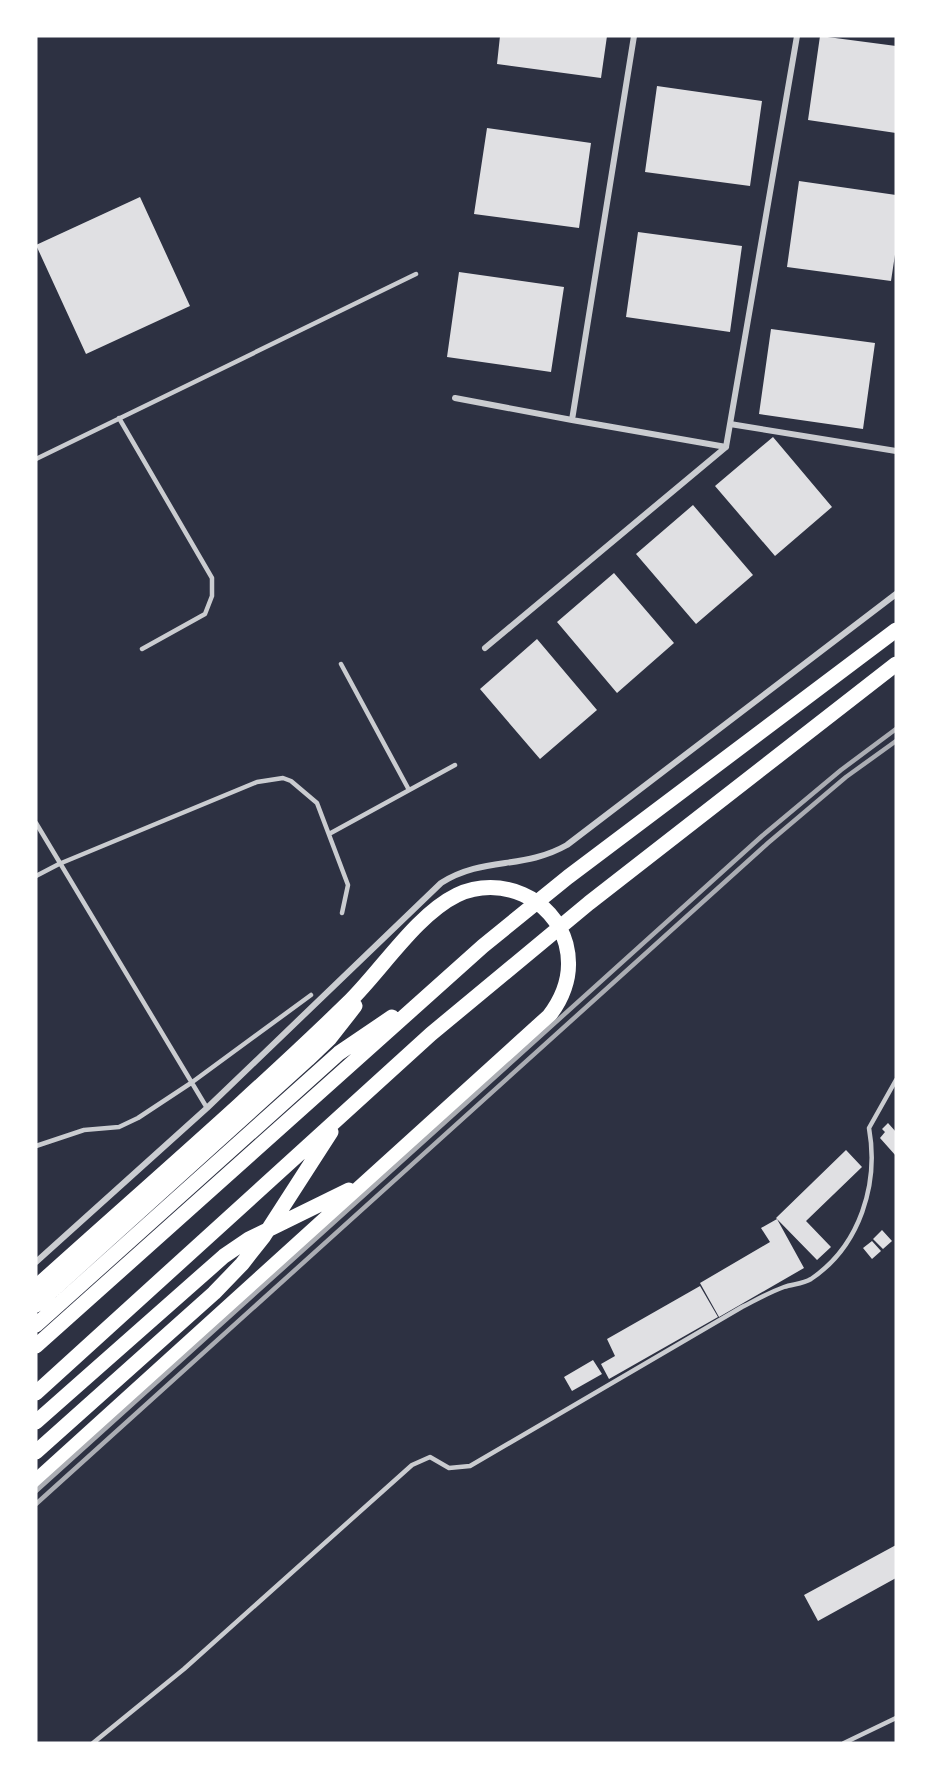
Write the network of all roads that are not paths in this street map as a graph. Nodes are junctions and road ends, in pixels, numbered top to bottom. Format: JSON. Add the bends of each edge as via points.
{"nodes":[{"id":1,"x":634,"y":36,"type":"edge"},
{"id":2,"x":797,"y":36,"type":"edge"},
{"id":3,"x":416,"y":274,"type":"dead end"},
{"id":4,"x":455,"y":398,"type":"dead end"},
{"id":5,"x":120,"y":418,"type":"junction"},
{"id":6,"x":572,"y":420,"type":"junction"},
{"id":7,"x":730,"y":424,"type":"junction"},
{"id":8,"x":726,"y":447,"type":"junction"},
{"id":9,"x":896,"y":451,"type":"edge"},
{"id":10,"x":36,"y":459,"type":"edge"},
{"id":11,"x":896,"y":594,"type":"edge"},
{"id":12,"x":896,"y":630,"type":"edge"},
{"id":13,"x":485,"y":648,"type":"dead end"},
{"id":14,"x":142,"y":649,"type":"dead end"},
{"id":15,"x":341,"y":664,"type":"dead end"},
{"id":16,"x":896,"y":664,"type":"edge"},
{"id":17,"x":455,"y":765,"type":"dead end"},
{"id":18,"x":409,"y":790,"type":"junction"},
{"id":19,"x":36,"y":824,"type":"edge"},
{"id":20,"x":329,"y":834,"type":"junction"},
{"id":21,"x":58,"y":864,"type":"junction"},
{"id":22,"x":36,"y":876,"type":"edge"},
{"id":23,"x":342,"y":913,"type":"dead end"},
{"id":24,"x":406,"y":939,"type":"junction"},
{"id":25,"x":453,"y":973,"type":"junction"},
{"id":26,"x":311,"y":995,"type":"dead end"},
{"id":27,"x":896,"y":1080,"type":"edge"},
{"id":28,"x":191,"y":1083,"type":"junction"},
{"id":29,"x":359,"y":1099,"type":"junction"},
{"id":30,"x":207,"y":1108,"type":"junction"},
{"id":31,"x":36,"y":1146,"type":"edge"},
{"id":32,"x":394,"y":1158,"type":"junction"},
{"id":33,"x":36,"y":1262,"type":"edge"},
{"id":34,"x":36,"y":1287,"type":"edge"},
{"id":35,"x":36,"y":1305,"type":"edge"},
{"id":36,"x":36,"y":1325,"type":"edge"},
{"id":37,"x":36,"y":1346,"type":"edge"},
{"id":38,"x":36,"y":1393,"type":"edge"},
{"id":39,"x":36,"y":1422,"type":"edge"},
{"id":40,"x":36,"y":1452,"type":"edge"},
{"id":41,"x":36,"y":1481,"type":"edge"},
{"id":42,"x":896,"y":1718,"type":"edge"},
{"id":43,"x":93,"y":1743,"type":"edge"},
{"id":44,"x":844,"y":1743,"type":"edge"}],
"edges":[{"from":1,"to":6,"type":"street"},
{"from":2,"to":7,"type":"street"},
{"from":3,"to":5,"type":"lane"},
{"from":4,"to":6,"type":"street"},
{"from":5,"to":10,"type":"lane"},
{"from":5,"to":14,"type":"lane","via":[[212,578],[213,596],[205,614]]},
{"from":6,"to":8,"type":"street"},
{"from":7,"to":8,"type":"street"},
{"from":7,"to":9,"type":"street"},
{"from":8,"to":13,"type":"street"},
{"from":11,"to":30,"type":"street","via":[[567,845],[537,860],[477,866],[441,883]]},
{"from":12,"to":25,"type":"main road","via":[[568,877]]},
{"from":15,"to":18,"type":"lane"},
{"from":16,"to":29,"type":"main road","via":[[590,903]]},
{"from":17,"to":18,"type":"lane"},
{"from":18,"to":20,"type":"lane"},
{"from":19,"to":21,"type":"lane"},
{"from":20,"to":21,"type":"lane","via":[[317,803],[291,781],[273,779],[257,782]]},
{"from":20,"to":23,"type":"lane","via":[[348,885]]},
{"from":21,"to":22,"type":"lane"},
{"from":21,"to":28,"type":"lane"},
{"from":24,"to":32,"type":"main road","via":[[455,896],[484,888],[515,891],[542,906],[556,923],[566,944],[568,975],[549,1016]]},
{"from":24,"to":34,"type":"main road","via":[[328,1022]]},
{"from":24,"to":35,"type":"main road","via":[[330,1038]]},
{"from":25,"to":36,"type":"main road","via":[[339,1053]]},
{"from":25,"to":37,"type":"main road"},
{"from":26,"to":28,"type":"lane"},
{"from":27,"to":43,"type":"lane","via":[[868,1128],[873,1152],[871,1184],[863,1214],[834,1259],[809,1280],[742,1307],[470,1466],[449,1468],[430,1457],[412,1465],[184,1669]]},
{"from":28,"to":30,"type":"lane"},
{"from":28,"to":31,"type":"lane","via":[[119,1127],[84,1130]]},
{"from":29,"to":38,"type":"main road"},
{"from":29,"to":40,"type":"main road","via":[[331,1132],[264,1236],[214,1293]]},
{"from":30,"to":33,"type":"street"},
{"from":32,"to":39,"type":"main road","via":[[360,1184],[258,1234],[224,1256]]},
{"from":32,"to":41,"type":"main road"},
{"from":42,"to":44,"type":"lane"}]}
